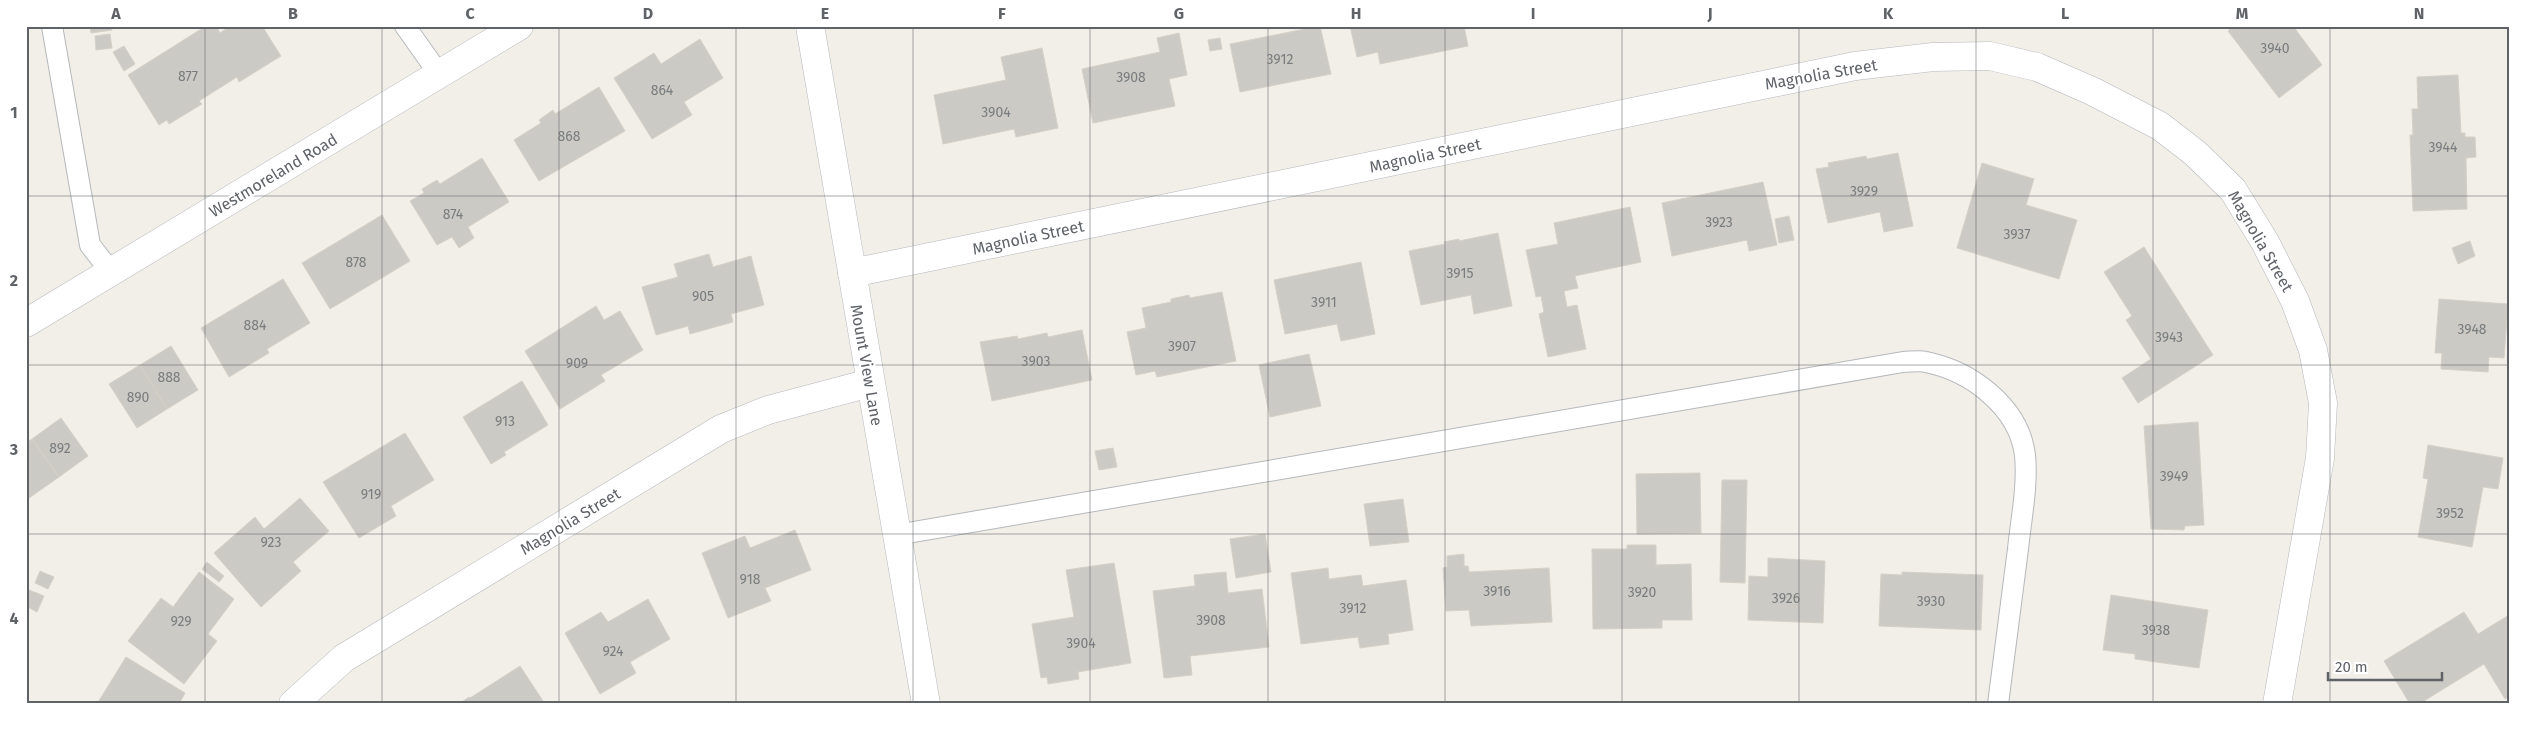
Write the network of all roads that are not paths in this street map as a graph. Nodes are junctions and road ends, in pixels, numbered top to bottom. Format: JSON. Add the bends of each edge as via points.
{"nodes":[{"id":1,"x":52,"y":26,"type":"edge"},
{"id":2,"x":405,"y":26,"type":"edge"},
{"id":3,"x":519,"y":26,"type":"edge"},
{"id":4,"x":810,"y":26,"type":"edge"},
{"id":5,"x":439,"y":74,"type":"junction"},
{"id":6,"x":111,"y":272,"type":"junction"},
{"id":7,"x":852,"y":273,"type":"junction"},
{"id":8,"x":26,"y":323,"type":"edge"},
{"id":9,"x":870,"y":384,"type":"junction"},
{"id":10,"x":896,"y":535,"type":"junction"},
{"id":11,"x":293,"y":704,"type":"edge"},
{"id":12,"x":926,"y":704,"type":"edge"},
{"id":13,"x":1998,"y":704,"type":"edge"},
{"id":14,"x":2277,"y":704,"type":"edge"}],
"edges":[{"from":1,"to":6,"type":"lane","via":[[90,245]]},
{"from":2,"to":5,"type":"lane"},
{"from":3,"to":5,"type":"street","name":"Westmoreland Road"},
{"from":4,"to":7,"type":"street","name":"Mount View Lane"},
{"from":5,"to":6,"type":"street","name":"Westmoreland Road"},
{"from":6,"to":8,"type":"street","name":"Westmoreland Road"},
{"from":7,"to":9,"type":"street","name":"Mount View Lane"},
{"from":7,"to":14,"type":"street","name":"Magnolia Street","via":[[1855,66],[1933,57],[1990,56],[2037,67],[2160,126],[2195,153],[2233,190],[2265,242],[2295,301],[2314,350],[2323,403],[2320,458]]},
{"from":9,"to":10,"type":"street","name":"Mount View Lane"},
{"from":9,"to":11,"type":"street","name":"Magnolia Street","via":[[768,410],[721,429],[344,658]]},
{"from":10,"to":12,"type":"street","name":"Mount View Lane"},
{"from":10,"to":13,"type":"lane","via":[[1924,361],[1953,370],[1995,398],[2013,419],[2025,454],[2024,495]]}]}
